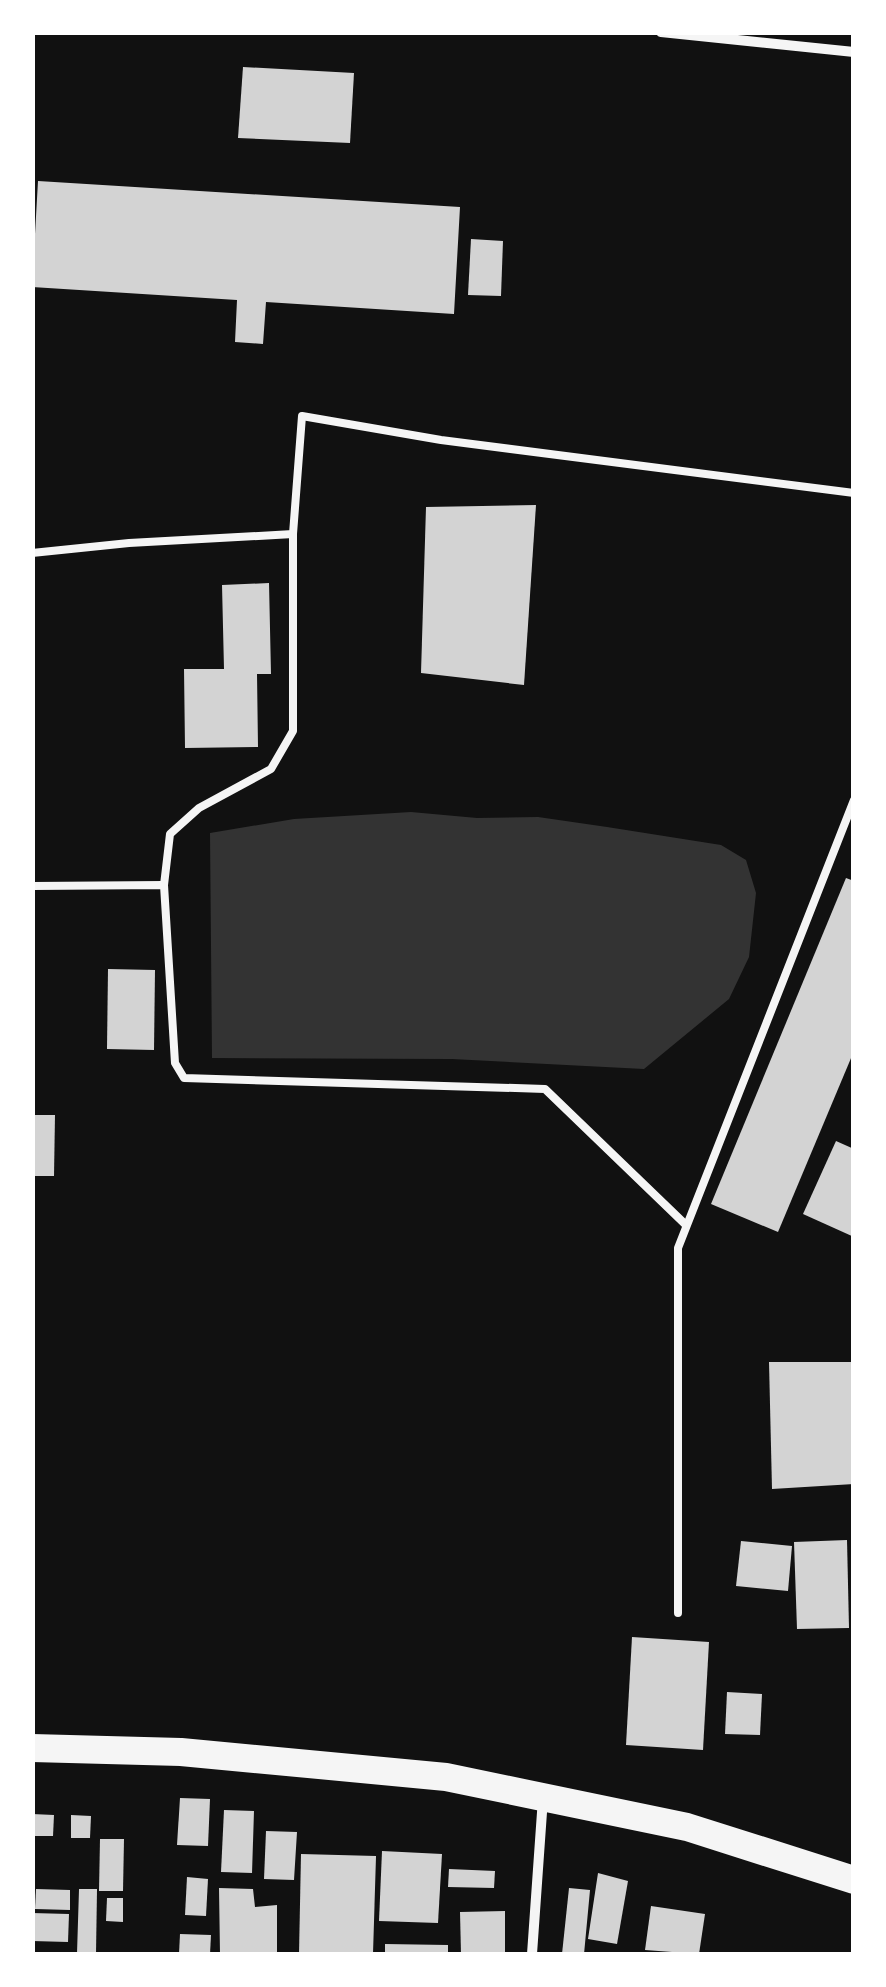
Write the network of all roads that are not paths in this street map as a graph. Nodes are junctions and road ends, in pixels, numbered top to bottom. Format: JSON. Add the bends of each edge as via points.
{"nodes":[{"id":1,"x":661,"y":32,"type":"edge"},
{"id":2,"x":854,"y":52,"type":"edge"},
{"id":3,"x":854,"y":493,"type":"edge"},
{"id":4,"x":293,"y":534,"type":"junction"},
{"id":5,"x":32,"y":553,"type":"edge"},
{"id":6,"x":854,"y":800,"type":"edge"},
{"id":7,"x":164,"y":885,"type":"junction"},
{"id":8,"x":32,"y":886,"type":"edge"},
{"id":9,"x":686,"y":1225,"type":"junction"},
{"id":10,"x":678,"y":1613,"type":"dead end"},
{"id":11,"x":32,"y":1748,"type":"edge"},
{"id":12,"x":543,"y":1798,"type":"junction"},
{"id":13,"x":854,"y":1880,"type":"edge"},
{"id":14,"x":532,"y":1954,"type":"edge"}],
"edges":[{"from":1,"to":2,"type":"street"},
{"from":3,"to":4,"type":"lane","via":[[302,416]]},
{"from":4,"to":5,"type":"lane"},
{"from":4,"to":7,"type":"lane","via":[[293,731],[271,769],[199,808],[170,834]]},
{"from":6,"to":9,"type":"lane"},
{"from":7,"to":8,"type":"lane"},
{"from":7,"to":9,"type":"lane","via":[[174,1062],[184,1078],[545,1089]]},
{"from":9,"to":10,"type":"lane","via":[[678,1248]]},
{"from":11,"to":12,"type":"highway","via":[[200,1753],[446,1778]]},
{"from":12,"to":13,"type":"highway","via":[[687,1827]]},
{"from":12,"to":14,"type":"street"}]}
